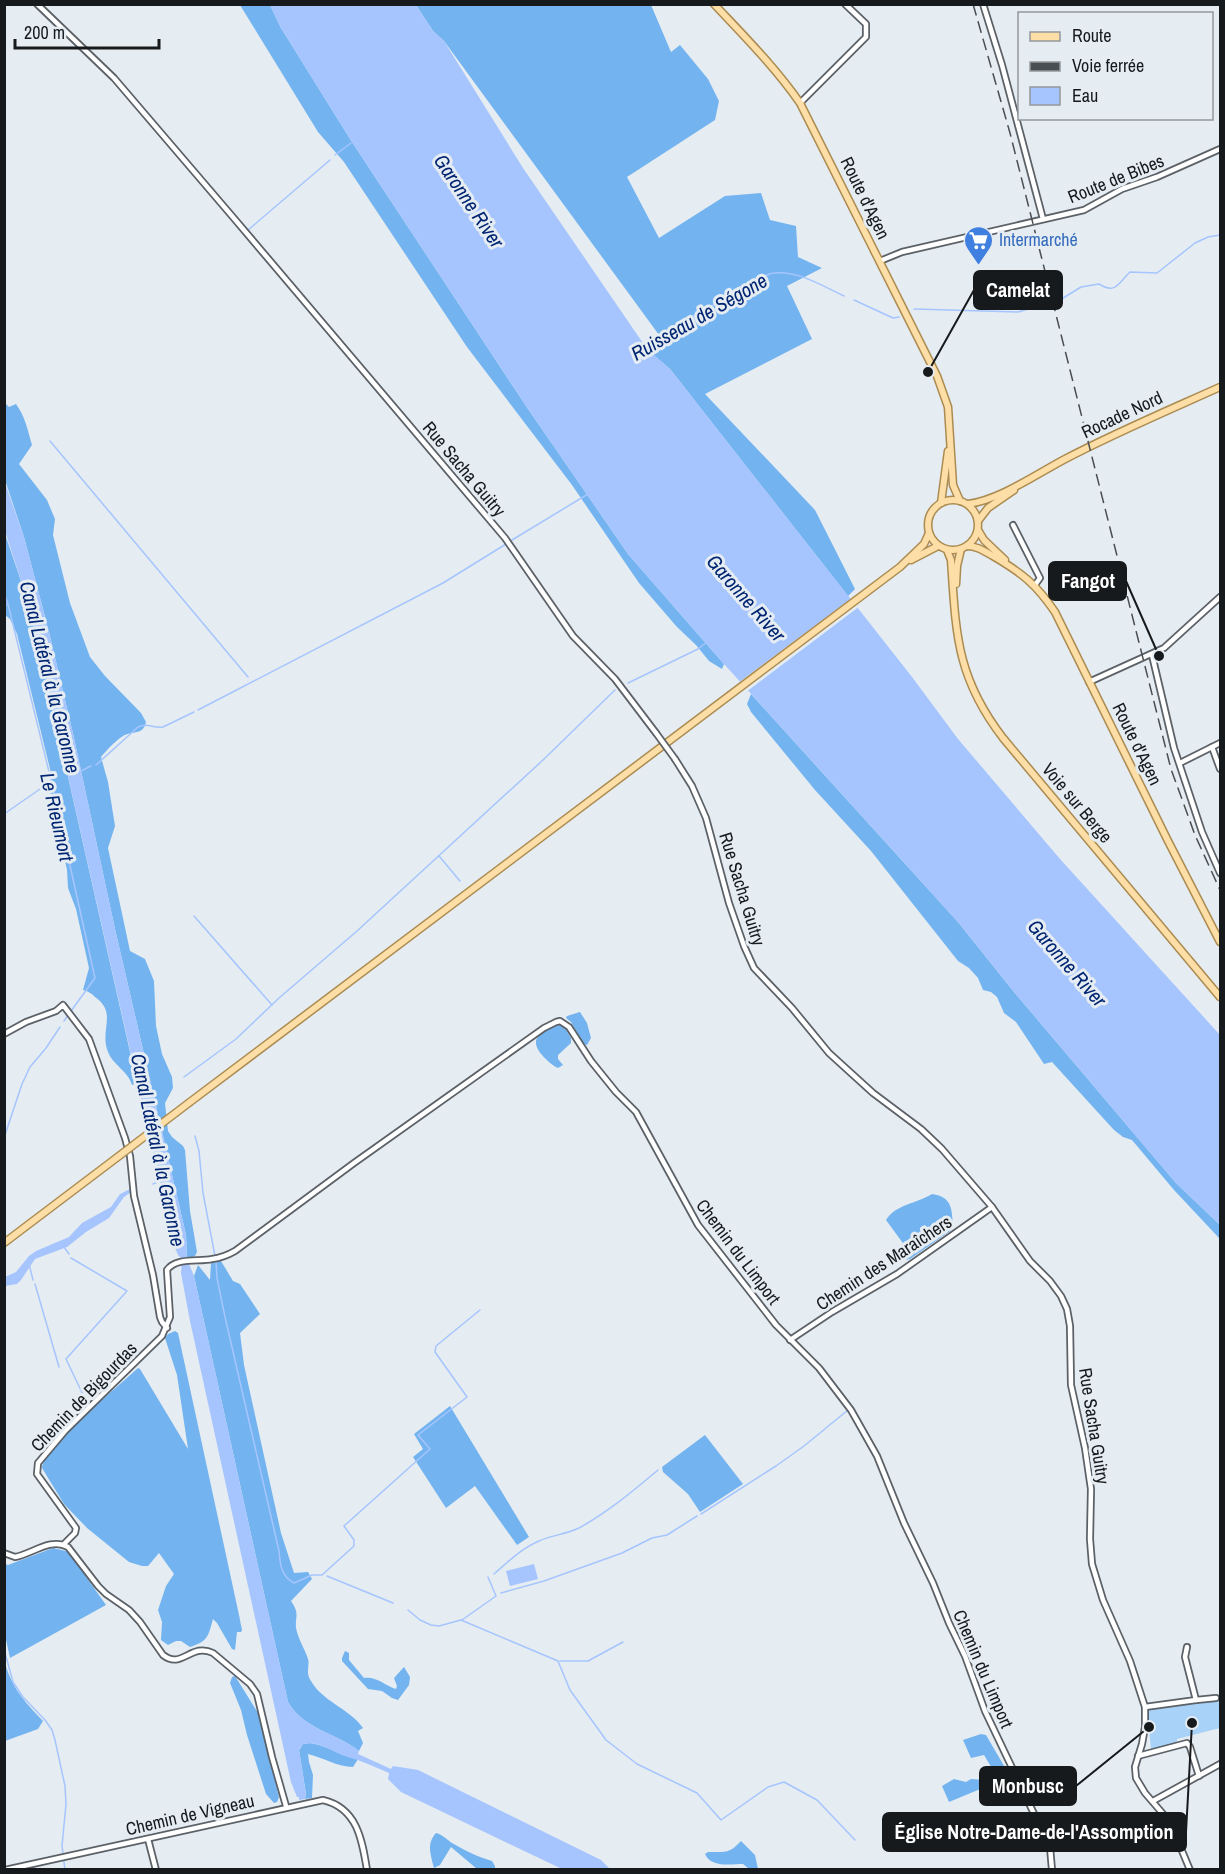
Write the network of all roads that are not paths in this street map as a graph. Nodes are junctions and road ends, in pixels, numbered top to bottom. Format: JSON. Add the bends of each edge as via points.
{"nodes":[{"id":1,"x":37,"y":4,"type":"edge"},
{"id":2,"x":714,"y":4,"type":"edge"},
{"id":3,"x":845,"y":4,"type":"edge"},
{"id":4,"x":983,"y":4,"type":"edge"},
{"id":5,"x":800,"y":103,"type":"junction"},
{"id":6,"x":1221,"y":149,"type":"edge"},
{"id":7,"x":1043,"y":219,"type":"junction"},
{"id":8,"x":880,"y":261,"type":"junction"},
{"id":9,"x":1221,"y":387,"type":"edge"},
{"id":10,"x":950,"y":426,"type":"junction"},
{"id":11,"x":1038,"y":474,"type":"junction"},
{"id":12,"x":960,"y":501,"type":"junction"},
{"id":13,"x":941,"y":503,"type":"junction"},
{"id":14,"x":968,"y":504,"type":"junction"},
{"id":15,"x":978,"y":521,"type":"junction"},
{"id":16,"x":1013,"y":525,"type":"dead end"},
{"id":17,"x":978,"y":530,"type":"junction"},
{"id":18,"x":929,"y":533,"type":"junction"},
{"id":19,"x":938,"y":546,"type":"junction"},
{"id":20,"x":964,"y":548,"type":"junction"},
{"id":21,"x":947,"y":550,"type":"junction"},
{"id":22,"x":897,"y":569,"type":"junction"},
{"id":23,"x":1014,"y":569,"type":"junction"},
{"id":24,"x":1035,"y":585,"type":"junction"},
{"id":25,"x":1221,"y":597,"type":"edge"},
{"id":26,"x":954,"y":606,"type":"junction"},
{"id":27,"x":1152,"y":655,"type":"junction"},
{"id":28,"x":1089,"y":682,"type":"junction"},
{"id":29,"x":1221,"y":743,"type":"edge"},
{"id":30,"x":1212,"y":747,"type":"junction"},
{"id":31,"x":1180,"y":763,"type":"junction"},
{"id":32,"x":1221,"y":769,"type":"edge"},
{"id":33,"x":1221,"y":873,"type":"edge"},
{"id":34,"x":1221,"y":942,"type":"edge"},
{"id":35,"x":1221,"y":997,"type":"edge"},
{"id":36,"x":4,"y":1034,"type":"edge"},
{"id":37,"x":992,"y":1207,"type":"junction"},
{"id":38,"x":4,"y":1243,"type":"edge"},
{"id":39,"x":167,"y":1328,"type":"junction"},
{"id":40,"x":790,"y":1340,"type":"junction"},
{"id":41,"x":64,"y":1544,"type":"junction"},
{"id":42,"x":4,"y":1553,"type":"edge"},
{"id":43,"x":1187,"y":1647,"type":"dead end"},
{"id":44,"x":1216,"y":1698,"type":"dead end"},
{"id":45,"x":1196,"y":1700,"type":"junction"},
{"id":46,"x":1145,"y":1707,"type":"junction"},
{"id":47,"x":1138,"y":1756,"type":"junction"},
{"id":48,"x":1221,"y":1764,"type":"edge"},
{"id":49,"x":1199,"y":1776,"type":"junction"},
{"id":50,"x":1153,"y":1801,"type":"junction"},
{"id":51,"x":286,"y":1806,"type":"junction"},
{"id":52,"x":148,"y":1839,"type":"junction"},
{"id":53,"x":5,"y":1869,"type":"edge"},
{"id":54,"x":156,"y":1869,"type":"edge"},
{"id":55,"x":367,"y":1869,"type":"edge"},
{"id":56,"x":1052,"y":1869,"type":"edge"},
{"id":57,"x":1190,"y":1869,"type":"edge"}],
"edges":[{"from":1,"to":37,"type":"street","name":"Rue Sacha Guitry","bridge":true,"via":[[114,78],[243,228],[505,538],[568,628],[615,679],[656,733],[692,786],[706,818],[729,903],[754,968],[829,1053],[942,1149]]},
{"from":2,"to":5,"type":"main road","name":"Route d'Agen","via":[[765,58]]},
{"from":3,"to":5,"type":"street","via":[[866,24],[866,37]]},
{"from":4,"to":7,"type":"street"},
{"from":5,"to":8,"type":"main road","name":"Route d'Agen"},
{"from":6,"to":7,"type":"street","name":"Route de Bibes","via":[[1122,189],[1084,210]]},
{"from":7,"to":8,"type":"street","name":"Route de Bibes","via":[[902,252]]},
{"from":8,"to":10,"type":"main road","name":"Route d'Agen","via":[[942,387]]},
{"from":9,"to":11,"type":"main road","name":"Rocade Nord","via":[[1096,443]]},
{"from":10,"to":12,"type":"main road","name":"Route d'Agen","via":[[953,485]]},
{"from":10,"to":13,"type":"main road","name":"Route d'Agen"},
{"from":11,"to":14,"type":"main road"},
{"from":11,"to":15,"type":"main road","via":[[992,505]]},
{"from":12,"to":13,"type":"main road"},
{"from":12,"to":14,"type":"main road"},
{"from":13,"to":18,"type":"main road","via":[[929,518]]},
{"from":14,"to":15,"type":"main road"},
{"from":15,"to":17,"type":"main road"},
{"from":16,"to":24,"type":"street","via":[[1040,578]]},
{"from":17,"to":20,"type":"main road"},
{"from":17,"to":23,"type":"main road","name":"Route d'Agen"},
{"from":18,"to":19,"type":"main road"},
{"from":18,"to":22,"type":"main road","via":[[924,544]]},
{"from":19,"to":21,"type":"main road"},
{"from":19,"to":22,"type":"main road"},
{"from":20,"to":21,"type":"main road"},
{"from":20,"to":23,"type":"main road","name":"Route d'Agen","via":[[979,548]]},
{"from":20,"to":26,"type":"main road","via":[[957,566]]},
{"from":21,"to":26,"type":"main road"},
{"from":22,"to":38,"type":"main road","bridge":true},
{"from":23,"to":24,"type":"main road","name":"Route d'Agen"},
{"from":24,"to":28,"type":"main road","name":"Route d'Agen","via":[[1055,612]]},
{"from":25,"to":27,"type":"street"},
{"from":26,"to":35,"type":"main road","name":"Voie sur Berge","via":[[956,636],[965,669],[990,721]]},
{"from":27,"to":28,"type":"street"},
{"from":27,"to":31,"type":"street"},
{"from":28,"to":34,"type":"main road","name":"Route d'Agen"},
{"from":29,"to":30,"type":"street"},
{"from":30,"to":31,"type":"street"},
{"from":30,"to":32,"type":"street"},
{"from":31,"to":33,"type":"street","via":[[1202,832]]},
{"from":36,"to":39,"type":"street","via":[[63,1005],[89,1039],[126,1138],[160,1317]]},
{"from":37,"to":40,"type":"street","name":"Chemin des Maraîchers","via":[[897,1274]]},
{"from":37,"to":46,"type":"street","name":"Rue Sacha Guitry","via":[[1067,1309],[1071,1385],[1091,1489],[1090,1558]]},
{"from":39,"to":40,"type":"street","name":"Chemin du Limport","via":[[169,1267],[235,1251],[534,1035],[560,1021],[636,1112],[698,1225]]},
{"from":39,"to":41,"type":"street","name":"Chemin de Bigourdas","via":[[38,1463],[37,1474],[76,1528]]},
{"from":40,"to":56,"type":"street","name":"Chemin du Limport","via":[[852,1410],[877,1456],[989,1719],[1047,1839]]},
{"from":41,"to":42,"type":"street","via":[[47,1545],[15,1557]]},
{"from":41,"to":51,"type":"street","via":[[106,1594],[140,1622],[168,1659],[178,1660],[197,1650],[207,1650],[250,1684],[260,1699]]},
{"from":43,"to":45,"type":"street","via":[[1185,1657]]},
{"from":44,"to":45,"type":"street"},
{"from":45,"to":46,"type":"street"},
{"from":46,"to":47,"type":"street","name":"Rue Sacha Guitry"},
{"from":47,"to":49,"type":"street","via":[[1187,1743]]},
{"from":47,"to":50,"type":"street","name":"Rue Sacha Guitry","via":[[1136,1778]]},
{"from":48,"to":49,"type":"street"},
{"from":49,"to":50,"type":"street"},
{"from":50,"to":57,"type":"street","name":"Rue Sacha Guitry","via":[[1174,1829]]},
{"from":51,"to":52,"type":"street","name":"Chemin de Vigneau"},
{"from":51,"to":55,"type":"street","name":"Chemin de Vigneau","via":[[323,1800],[341,1806],[353,1821],[363,1845]]},
{"from":52,"to":53,"type":"street","name":"Chemin de Vigneau"},
{"from":52,"to":54,"type":"street"}]}
